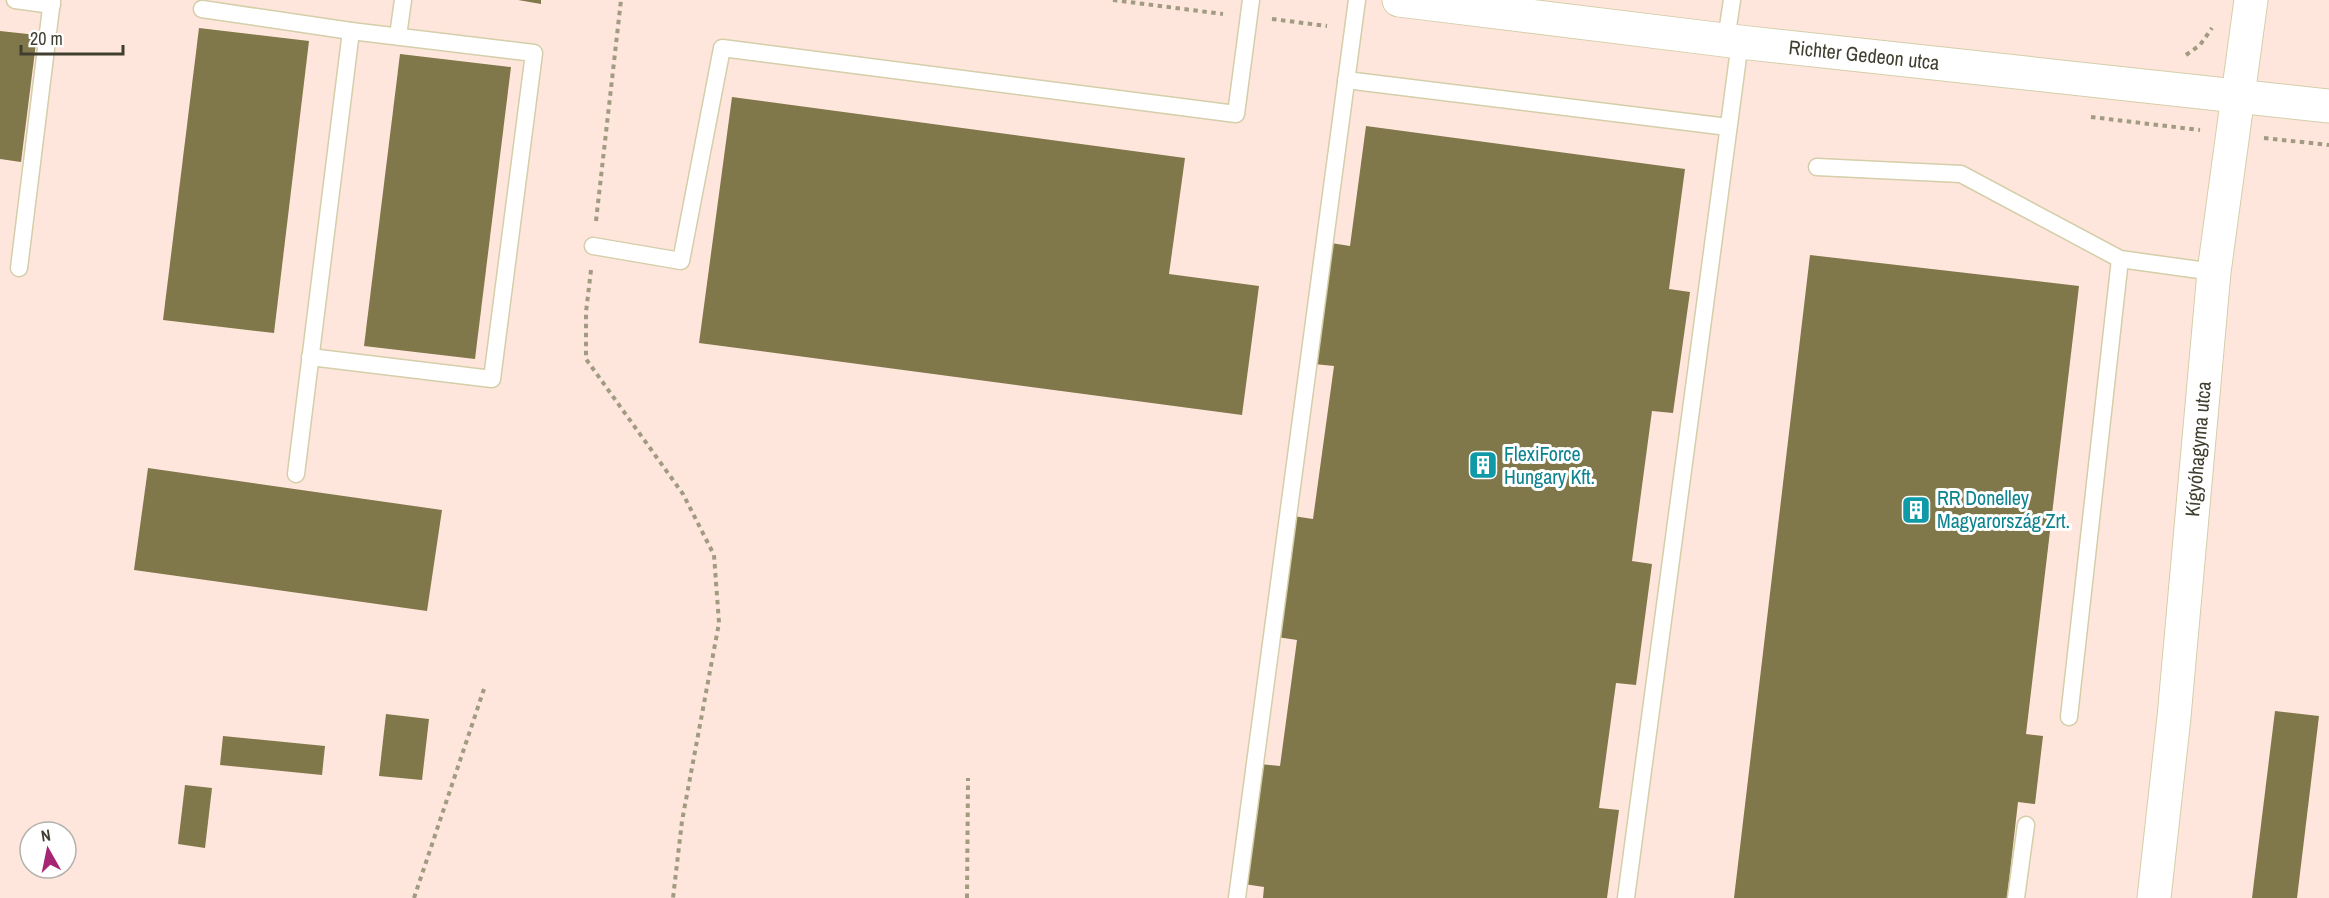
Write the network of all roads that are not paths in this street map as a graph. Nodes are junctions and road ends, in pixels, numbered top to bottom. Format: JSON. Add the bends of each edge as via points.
{"nodes":[{"id":1,"x":15,"y":0,"type":"edge"},
{"id":2,"x":403,"y":0,"type":"edge"},
{"id":3,"x":1251,"y":0,"type":"edge"},
{"id":4,"x":1357,"y":0,"type":"edge"},
{"id":5,"x":1732,"y":0,"type":"edge"},
{"id":6,"x":2251,"y":0,"type":"edge"},
{"id":7,"x":1415,"y":1,"type":"edge"},
{"id":8,"x":52,"y":3,"type":"edge"},
{"id":9,"x":202,"y":9,"type":"dead end"},
{"id":10,"x":351,"y":31,"type":"junction"},
{"id":11,"x":398,"y":36,"type":"junction"},
{"id":12,"x":1733,"y":41,"type":"junction"},
{"id":13,"x":1346,"y":80,"type":"junction"},
{"id":14,"x":2236,"y":94,"type":"junction"},
{"id":15,"x":2329,"y":106,"type":"edge"},
{"id":16,"x":1728,"y":127,"type":"junction"},
{"id":17,"x":1817,"y":167,"type":"dead end"},
{"id":18,"x":593,"y":246,"type":"road end"},
{"id":19,"x":2120,"y":259,"type":"junction"},
{"id":20,"x":19,"y":268,"type":"dead end"},
{"id":21,"x":2214,"y":272,"type":"junction"},
{"id":22,"x":310,"y":357,"type":"junction"},
{"id":23,"x":296,"y":474,"type":"dead end"},
{"id":24,"x":2069,"y":717,"type":"dead end"},
{"id":25,"x":2026,"y":825,"type":"dead end"},
{"id":26,"x":1237,"y":898,"type":"edge"},
{"id":27,"x":1626,"y":898,"type":"edge"},
{"id":28,"x":2016,"y":898,"type":"edge"},
{"id":29,"x":2154,"y":898,"type":"edge"}],
"edges":[{"from":1,"to":8,"type":"lane"},
{"from":2,"to":11,"type":"lane"},
{"from":3,"to":18,"type":"lane","via":[[1236,114],[722,48],[681,261]]},
{"from":4,"to":13,"type":"lane"},
{"from":5,"to":12,"type":"lane"},
{"from":6,"to":14,"type":"street","name":"Kígyóhagyma utca"},
{"from":7,"to":12,"type":"street","name":"Richter Gedeon utca"},
{"from":8,"to":20,"type":"lane"},
{"from":9,"to":10,"type":"lane"},
{"from":10,"to":11,"type":"lane"},
{"from":10,"to":22,"type":"lane"},
{"from":11,"to":22,"type":"lane","via":[[534,53],[492,380]]},
{"from":12,"to":14,"type":"street","name":"Richter Gedeon utca"},
{"from":12,"to":16,"type":"lane"},
{"from":13,"to":16,"type":"lane"},
{"from":13,"to":26,"type":"lane"},
{"from":14,"to":15,"type":"street","name":"Richter Gedeon utca"},
{"from":14,"to":21,"type":"street","name":"Kígyóhagyma utca"},
{"from":16,"to":27,"type":"lane"},
{"from":17,"to":19,"type":"lane","via":[[1961,174]]},
{"from":19,"to":21,"type":"lane"},
{"from":19,"to":24,"type":"lane"},
{"from":21,"to":29,"type":"street","name":"Kígyóhagyma utca"},
{"from":22,"to":23,"type":"lane"},
{"from":25,"to":28,"type":"lane"}]}
